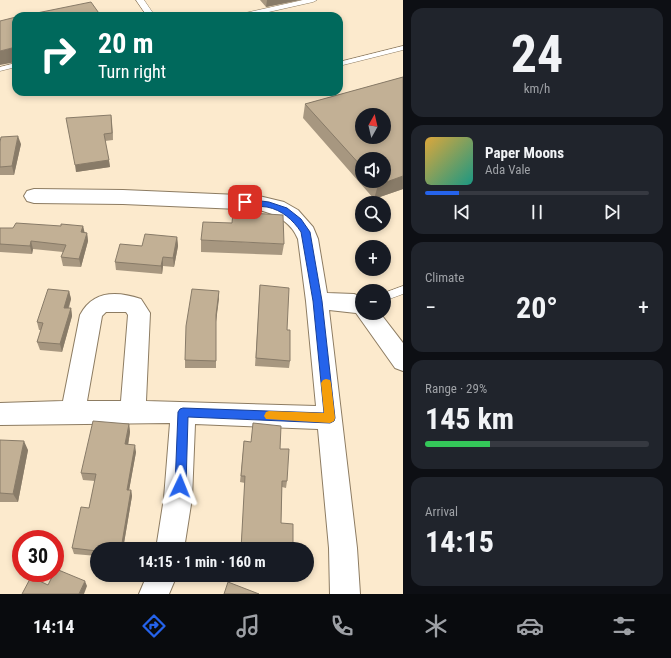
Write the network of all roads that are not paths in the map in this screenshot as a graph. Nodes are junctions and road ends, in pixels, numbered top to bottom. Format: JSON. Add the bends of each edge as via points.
{"nodes":[{"id":1,"x":140,"y":0,"type":"edge"},
{"id":2,"x":313,"y":0,"type":"edge"},
{"id":3,"x":148,"y":12,"type":"edge"},
{"id":4,"x":260,"y":12,"type":"edge"},
{"id":5,"x":403,"y":48,"type":"edge"},
{"id":6,"x":343,"y":63,"type":"edge"},
{"id":7,"x":12,"y":66,"type":"edge"},
{"id":8,"x":0,"y":69,"type":"edge"},
{"id":9,"x":34,"y":196,"type":"dead end"},
{"id":10,"x":403,"y":290,"type":"edge"},
{"id":11,"x":391,"y":294,"type":"edge"},
{"id":12,"x":317,"y":301,"type":"junction"},
{"id":13,"x":355,"y":303,"type":"edge"},
{"id":14,"x":373,"y":320,"type":"edge"},
{"id":15,"x":403,"y":361,"type":"edge"},
{"id":16,"x":73,"y":412,"type":"junction"},
{"id":17,"x":183,"y":412,"type":"junction"},
{"id":18,"x":133,"y":413,"type":"junction"},
{"id":19,"x":0,"y":414,"type":"edge"},
{"id":20,"x":330,"y":418,"type":"junction"},
{"id":21,"x":171,"y":542,"type":"edge"},
{"id":22,"x":159,"y":582,"type":"edge"},
{"id":23,"x":154,"y":594,"type":"edge"},
{"id":24,"x":345,"y":594,"type":"edge"}],
"edges":[{"from":1,"to":3,"type":"lane"},
{"from":2,"to":4,"type":"lane"},
{"from":5,"to":6,"type":"lane"},
{"from":7,"to":8,"type":"lane"},
{"from":9,"to":12,"type":"street","via":[[245,202],[276,207],[303,227]]},
{"from":10,"to":11,"type":"lane"},
{"from":12,"to":13,"type":"street"},
{"from":12,"to":20,"type":"street"},
{"from":14,"to":15,"type":"street"},
{"from":16,"to":18,"type":"street"},
{"from":16,"to":18,"type":"street","via":[[91,315],[98,306],[108,303],[133,305],[139,312]]},
{"from":16,"to":19,"type":"street"},
{"from":17,"to":18,"type":"street"},
{"from":17,"to":20,"type":"street"},
{"from":17,"to":21,"type":"street","via":[[180,486]]},
{"from":20,"to":24,"type":"street"},
{"from":22,"to":23,"type":"street"}]}
